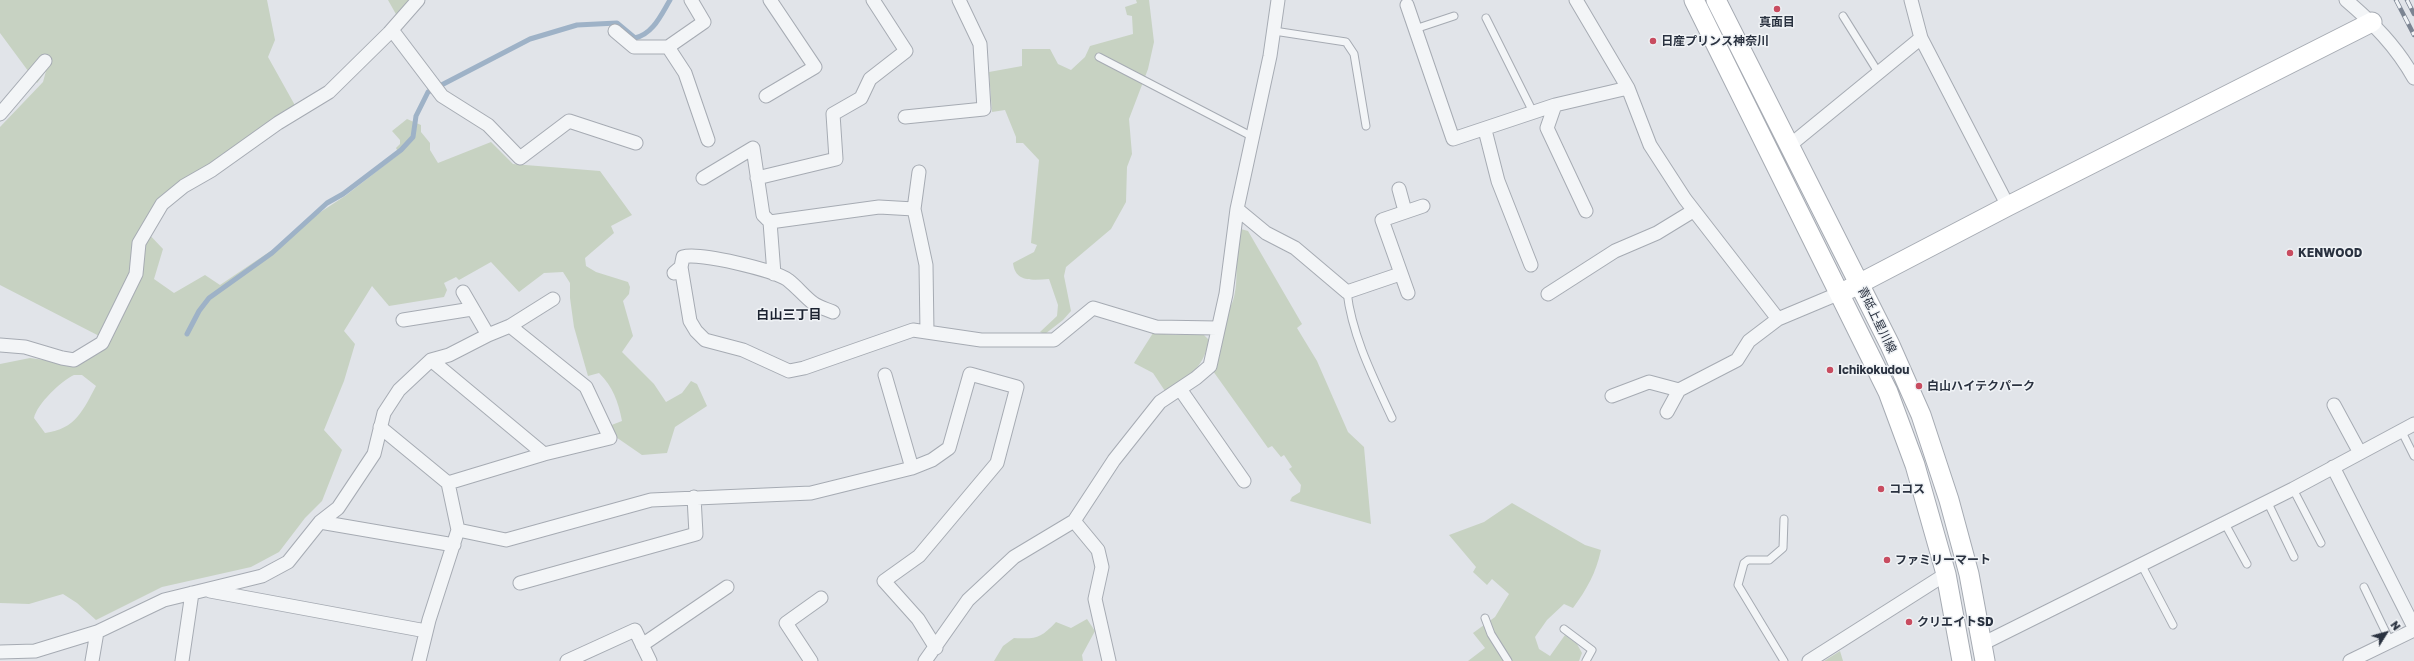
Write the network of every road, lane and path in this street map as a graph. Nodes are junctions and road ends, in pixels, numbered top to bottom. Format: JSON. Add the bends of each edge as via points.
{"nodes":[{"id":1,"x":418,"y":0,"type":"edge"},
{"id":2,"x":691,"y":0,"type":"edge"},
{"id":3,"x":770,"y":0,"type":"edge"},
{"id":4,"x":873,"y":0,"type":"edge"},
{"id":5,"x":959,"y":0,"type":"edge"},
{"id":6,"x":1278,"y":0,"type":"edge"},
{"id":7,"x":1576,"y":0,"type":"edge"},
{"id":8,"x":1694,"y":0,"type":"edge"},
{"id":9,"x":1716,"y":0,"type":"edge"},
{"id":10,"x":1911,"y":0,"type":"edge"},
{"id":11,"x":2346,"y":0,"type":"edge"},
{"id":12,"x":1407,"y":5,"type":"dead end"},
{"id":13,"x":1454,"y":16,"type":"dead end"},
{"id":14,"x":1843,"y":16,"type":"dead end"},
{"id":15,"x":1486,"y":18,"type":"dead end"},
{"id":16,"x":2372,"y":22,"type":"junction"},
{"id":17,"x":1415,"y":29,"type":"junction"},
{"id":18,"x":392,"y":30,"type":"junction"},
{"id":19,"x":614,"y":31,"type":"dead end"},
{"id":20,"x":1274,"y":31,"type":"junction"},
{"id":21,"x":1921,"y":38,"type":"junction"},
{"id":22,"x":668,"y":47,"type":"junction"},
{"id":23,"x":1099,"y":57,"type":"dead end"},
{"id":24,"x":45,"y":61,"type":"dead end"},
{"id":25,"x":1878,"y":72,"type":"junction"},
{"id":26,"x":2414,"y":78,"type":"edge"},
{"id":27,"x":1628,"y":88,"type":"junction"},
{"id":28,"x":766,"y":96,"type":"dead end"},
{"id":29,"x":1555,"y":105,"type":"junction"},
{"id":30,"x":1533,"y":112,"type":"junction"},
{"id":31,"x":0,"y":114,"type":"edge"},
{"id":32,"x":904,"y":117,"type":"dead end"},
{"id":33,"x":1366,"y":126,"type":"dead end"},
{"id":34,"x":1486,"y":130,"type":"junction"},
{"id":35,"x":1253,"y":137,"type":"junction"},
{"id":36,"x":708,"y":140,"type":"dead end"},
{"id":37,"x":636,"y":143,"type":"dead end"},
{"id":38,"x":1788,"y":146,"type":"junction"},
{"id":39,"x":919,"y":172,"type":"dead end"},
{"id":40,"x":703,"y":178,"type":"dead end"},
{"id":41,"x":758,"y":178,"type":"junction"},
{"id":42,"x":1399,"y":189,"type":"dead end"},
{"id":43,"x":1423,"y":206,"type":"dead end"},
{"id":44,"x":2008,"y":206,"type":"junction"},
{"id":45,"x":914,"y":209,"type":"junction"},
{"id":46,"x":1237,"y":210,"type":"junction"},
{"id":47,"x":1405,"y":211,"type":"junction"},
{"id":48,"x":1586,"y":211,"type":"dead end"},
{"id":49,"x":1694,"y":211,"type":"junction"},
{"id":50,"x":770,"y":222,"type":"junction"},
{"id":51,"x":1531,"y":265,"type":"dead end"},
{"id":52,"x":774,"y":274,"type":"junction"},
{"id":53,"x":1400,"y":274,"type":"junction"},
{"id":54,"x":1859,"y":284,"type":"junction"},
{"id":55,"x":463,"y":292,"type":"dead end"},
{"id":56,"x":1347,"y":292,"type":"junction"},
{"id":57,"x":1840,"y":293,"type":"junction"},
{"id":58,"x":1408,"y":294,"type":"dead end"},
{"id":59,"x":1548,"y":294,"type":"dead end"},
{"id":60,"x":553,"y":300,"type":"dead end"},
{"id":61,"x":472,"y":309,"type":"junction"},
{"id":62,"x":833,"y":312,"type":"dead end"},
{"id":63,"x":1778,"y":319,"type":"junction"},
{"id":64,"x":403,"y":320,"type":"dead end"},
{"id":65,"x":510,"y":326,"type":"junction"},
{"id":66,"x":1217,"y":328,"type":"junction"},
{"id":67,"x":927,"y":332,"type":"junction"},
{"id":68,"x":488,"y":334,"type":"junction"},
{"id":69,"x":0,"y":344,"type":"edge"},
{"id":70,"x":431,"y":360,"type":"junction"},
{"id":71,"x":885,"y":375,"type":"dead end"},
{"id":72,"x":1180,"y":389,"type":"junction"},
{"id":73,"x":1679,"y":390,"type":"junction"},
{"id":74,"x":1612,"y":396,"type":"dead end"},
{"id":75,"x":2334,"y":405,"type":"dead end"},
{"id":76,"x":1667,"y":412,"type":"dead end"},
{"id":77,"x":1392,"y":418,"type":"dead end"},
{"id":78,"x":2414,"y":424,"type":"edge"},
{"id":79,"x":380,"y":427,"type":"junction"},
{"id":80,"x":2401,"y":430,"type":"junction"},
{"id":81,"x":2360,"y":453,"type":"junction"},
{"id":82,"x":544,"y":454,"type":"junction"},
{"id":83,"x":2414,"y":456,"type":"edge"},
{"id":84,"x":2333,"y":467,"type":"junction"},
{"id":85,"x":912,"y":468,"type":"junction"},
{"id":86,"x":1244,"y":481,"type":"dead end"},
{"id":87,"x":448,"y":483,"type":"junction"},
{"id":88,"x":2292,"y":489,"type":"junction"},
{"id":89,"x":694,"y":497,"type":"junction"},
{"id":90,"x":2267,"y":502,"type":"junction"},
{"id":91,"x":1784,"y":519,"type":"dead end"},
{"id":92,"x":1074,"y":521,"type":"junction"},
{"id":93,"x":320,"y":522,"type":"junction"},
{"id":94,"x":2224,"y":522,"type":"junction"},
{"id":95,"x":458,"y":530,"type":"junction"},
{"id":96,"x":2321,"y":543,"type":"dead end"},
{"id":97,"x":454,"y":544,"type":"junction"},
{"id":98,"x":2294,"y":557,"type":"dead end"},
{"id":99,"x":2141,"y":564,"type":"junction"},
{"id":100,"x":2247,"y":564,"type":"dead end"},
{"id":101,"x":1946,"y":574,"type":"junction"},
{"id":102,"x":520,"y":583,"type":"dead end"},
{"id":103,"x":727,"y":587,"type":"dead end"},
{"id":104,"x":2364,"y":587,"type":"dead end"},
{"id":105,"x":206,"y":591,"type":"junction"},
{"id":106,"x":192,"y":593,"type":"junction"},
{"id":107,"x":821,"y":598,"type":"dead end"},
{"id":108,"x":1485,"y":618,"type":"dead end"},
{"id":109,"x":2173,"y":625,"type":"dead end"},
{"id":110,"x":2414,"y":628,"type":"edge"},
{"id":111,"x":1564,"y":629,"type":"dead end"},
{"id":112,"x":426,"y":631,"type":"junction"},
{"id":113,"x":97,"y":632,"type":"junction"},
{"id":114,"x":2390,"y":641,"type":"junction"},
{"id":115,"x":642,"y":645,"type":"junction"},
{"id":116,"x":936,"y":648,"type":"junction"},
{"id":117,"x":0,"y":652,"type":"edge"},
{"id":118,"x":1983,"y":652,"type":"edge"},
{"id":119,"x":92,"y":661,"type":"edge"},
{"id":120,"x":182,"y":661,"type":"edge"},
{"id":121,"x":419,"y":661,"type":"edge"},
{"id":122,"x":567,"y":661,"type":"edge"},
{"id":123,"x":650,"y":661,"type":"edge"},
{"id":124,"x":811,"y":661,"type":"edge"},
{"id":125,"x":925,"y":661,"type":"edge"},
{"id":126,"x":1109,"y":661,"type":"edge"},
{"id":127,"x":1508,"y":661,"type":"edge"},
{"id":128,"x":1586,"y":661,"type":"edge"},
{"id":129,"x":1784,"y":661,"type":"edge"},
{"id":130,"x":1809,"y":661,"type":"edge"},
{"id":131,"x":1962,"y":661,"type":"edge"},
{"id":132,"x":2350,"y":661,"type":"edge"}],
"edges":[{"from":1,"to":18,"type":"street"},
{"from":2,"to":22,"type":"street","via":[[704,22]]},
{"from":3,"to":28,"type":"street","via":[[815,67]]},
{"from":4,"to":41,"type":"street","via":[[906,51],[870,79],[861,98],[833,114],[836,159]]},
{"from":5,"to":32,"type":"street","via":[[980,44],[984,109]]},
{"from":6,"to":20,"type":"street"},
{"from":7,"to":27,"type":"street"},
{"from":8,"to":57,"type":"main road","name":"青砥上星川線"},
{"from":9,"to":38,"type":"main road","name":"青砥上星川線"},
{"from":10,"to":21,"type":"street"},
{"from":11,"to":16,"type":"street"},
{"from":12,"to":17,"type":"street"},
{"from":13,"to":17,"type":"lane"},
{"from":14,"to":25,"type":"lane"},
{"from":15,"to":30,"type":"lane"},
{"from":16,"to":26,"type":"street","via":[[2388,39]]},
{"from":16,"to":44,"type":"main road"},
{"from":17,"to":34,"type":"street","via":[[1453,139]]},
{"from":18,"to":37,"type":"street","via":[[442,96],[488,125],[520,158],[569,121]]},
{"from":18,"to":69,"type":"street","via":[[329,92],[184,186],[162,204],[139,243],[136,274],[102,342],[74,360],[25,347]]},
{"from":19,"to":22,"type":"street","via":[[634,47]]},
{"from":20,"to":33,"type":"lane","via":[[1346,42],[1354,54]]},
{"from":20,"to":35,"type":"street"},
{"from":21,"to":25,"type":"street"},
{"from":21,"to":44,"type":"street"},
{"from":22,"to":36,"type":"street","via":[[685,73]]},
{"from":23,"to":35,"type":"lane"},
{"from":24,"to":31,"type":"street"},
{"from":25,"to":38,"type":"street"},
{"from":27,"to":29,"type":"street"},
{"from":27,"to":49,"type":"street","via":[[1650,145]]},
{"from":29,"to":30,"type":"street"},
{"from":29,"to":48,"type":"street","via":[[1547,128]]},
{"from":30,"to":34,"type":"street"},
{"from":34,"to":51,"type":"street","via":[[1498,181]]},
{"from":35,"to":46,"type":"street"},
{"from":38,"to":54,"type":"main road","name":"青砥上星川線"},
{"from":39,"to":45,"type":"street"},
{"from":40,"to":41,"type":"street","via":[[753,148]]},
{"from":41,"to":50,"type":"street","via":[[762,215]]},
{"from":42,"to":47,"type":"street"},
{"from":43,"to":47,"type":"street"},
{"from":44,"to":54,"type":"main road"},
{"from":45,"to":50,"type":"street","via":[[879,206]]},
{"from":45,"to":67,"type":"street","via":[[926,265]]},
{"from":46,"to":56,"type":"street","via":[[1266,233],[1294,248]]},
{"from":46,"to":66,"type":"street","via":[[1226,294]]},
{"from":47,"to":53,"type":"street","via":[[1382,220]]},
{"from":49,"to":59,"type":"street","via":[[1657,233],[1615,251]]},
{"from":49,"to":63,"type":"street"},
{"from":50,"to":52,"type":"street"},
{"from":52,"to":62,"type":"street","via":[[787,279],[814,304]]},
{"from":52,"to":67,"type":"street","via":[[712,257],[691,255],[683,257],[677,270],[690,320],[705,340],[743,350],[789,370],[804,368],[913,330]]},
{"from":53,"to":56,"type":"street"},
{"from":53,"to":58,"type":"street"},
{"from":54,"to":57,"type":"main road"},
{"from":54,"to":118,"type":"main road","name":"青砥上星川線","via":[[1890,345],[1920,415],[1949,500],[1969,574]]},
{"from":55,"to":61,"type":"street"},
{"from":56,"to":77,"type":"lane","via":[[1349,311]]},
{"from":57,"to":63,"type":"street"},
{"from":57,"to":101,"type":"main road","name":"青砥上星川線","via":[[1888,392],[1915,465]]},
{"from":60,"to":65,"type":"street"},
{"from":61,"to":64,"type":"street"},
{"from":61,"to":68,"type":"street"},
{"from":63,"to":73,"type":"street","via":[[1749,341],[1737,360]]},
{"from":65,"to":68,"type":"street"},
{"from":65,"to":82,"type":"street","via":[[586,387],[610,438]]},
{"from":66,"to":67,"type":"street","via":[[1156,327],[1093,308],[1054,340],[981,340]]},
{"from":66,"to":72,"type":"street","via":[[1210,366]]},
{"from":68,"to":70,"type":"street","via":[[449,354]]},
{"from":70,"to":79,"type":"street","via":[[400,390],[384,413]]},
{"from":70,"to":82,"type":"street"},
{"from":71,"to":85,"type":"street"},
{"from":72,"to":86,"type":"street"},
{"from":72,"to":92,"type":"street","via":[[1160,402],[1114,460]]},
{"from":73,"to":74,"type":"street","via":[[1649,382]]},
{"from":73,"to":76,"type":"street"},
{"from":75,"to":81,"type":"street"},
{"from":78,"to":80,"type":"street"},
{"from":79,"to":87,"type":"street"},
{"from":79,"to":93,"type":"street","via":[[374,454],[338,508]]},
{"from":80,"to":81,"type":"street"},
{"from":80,"to":83,"type":"lane"},
{"from":81,"to":84,"type":"street"},
{"from":82,"to":87,"type":"street"},
{"from":84,"to":88,"type":"street"},
{"from":84,"to":110,"type":"street"},
{"from":85,"to":89,"type":"street","via":[[811,493]]},
{"from":85,"to":116,"type":"street","via":[[932,460],[949,448],[970,374],[1017,387],[997,463],[919,556],[884,581],[918,619]]},
{"from":87,"to":95,"type":"street"},
{"from":88,"to":90,"type":"street"},
{"from":88,"to":96,"type":"lane"},
{"from":89,"to":95,"type":"street","via":[[651,500],[506,540]]},
{"from":89,"to":102,"type":"street","via":[[696,534]]},
{"from":90,"to":94,"type":"street"},
{"from":90,"to":98,"type":"lane"},
{"from":91,"to":129,"type":"lane","via":[[1783,548],[1769,560],[1748,560],[1744,563],[1738,585]]},
{"from":92,"to":116,"type":"street","via":[[1014,557],[968,600]]},
{"from":92,"to":126,"type":"street","via":[[1098,550],[1102,567],[1095,598]]},
{"from":93,"to":97,"type":"street"},
{"from":93,"to":105,"type":"street","via":[[288,562],[262,576]]},
{"from":94,"to":99,"type":"street"},
{"from":94,"to":100,"type":"lane"},
{"from":95,"to":97,"type":"street"},
{"from":97,"to":112,"type":"street"},
{"from":99,"to":109,"type":"lane"},
{"from":99,"to":118,"type":"street"},
{"from":101,"to":130,"type":"street"},
{"from":101,"to":131,"type":"main road","name":"青砥上星川線"},
{"from":103,"to":115,"type":"street"},
{"from":104,"to":114,"type":"lane"},
{"from":105,"to":106,"type":"street"},
{"from":105,"to":112,"type":"street"},
{"from":106,"to":113,"type":"street","via":[[164,600]]},
{"from":106,"to":120,"type":"street"},
{"from":107,"to":124,"type":"street","via":[[786,623]]},
{"from":108,"to":127,"type":"lane","via":[[1491,634]]},
{"from":110,"to":114,"type":"street"},
{"from":111,"to":128,"type":"lane","via":[[1592,650]]},
{"from":112,"to":121,"type":"street"},
{"from":113,"to":117,"type":"street","via":[[35,651]]},
{"from":113,"to":119,"type":"street"},
{"from":114,"to":132,"type":"street"},
{"from":115,"to":122,"type":"street","via":[[636,630]]},
{"from":115,"to":123,"type":"street"},
{"from":116,"to":125,"type":"street"}]}
